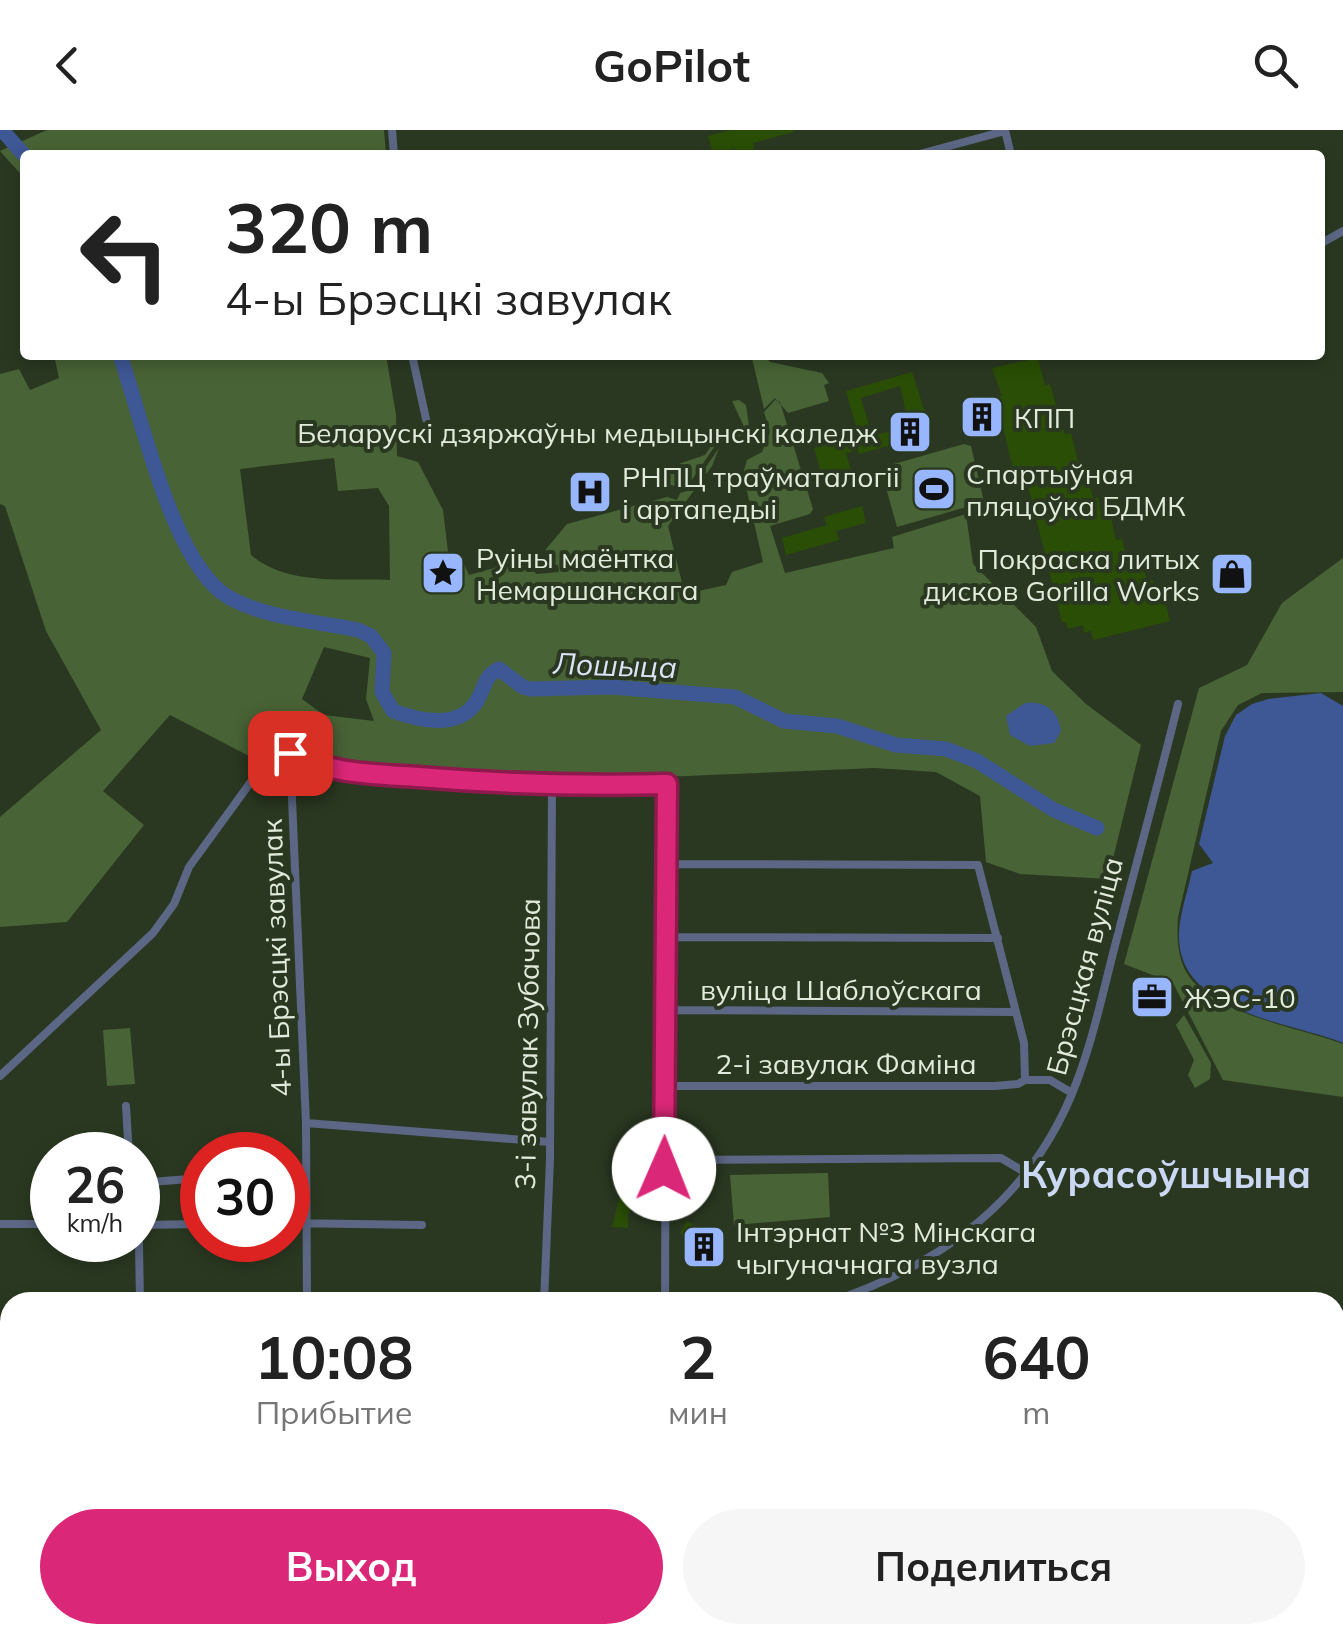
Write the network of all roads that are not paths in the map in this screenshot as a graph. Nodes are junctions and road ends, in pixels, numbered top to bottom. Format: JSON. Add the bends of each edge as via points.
{"nodes":[{"id":1,"x":1005,"y":131,"type":"edge"},
{"id":2,"x":935,"y":150,"type":"edge"},
{"id":3,"x":413,"y":360,"type":"edge"},
{"id":4,"x":426,"y":418,"type":"dead end"},
{"id":5,"x":1178,"y":704,"type":"dead end"},
{"id":6,"x":290,"y":753,"type":"junction"},
{"id":7,"x":552,"y":786,"type":"junction"},
{"id":8,"x":667,"y":864,"type":"junction"},
{"id":9,"x":666,"y":937,"type":"junction"},
{"id":10,"x":998,"y":938,"type":"junction"},
{"id":11,"x":666,"y":1010,"type":"junction"},
{"id":12,"x":1016,"y":1012,"type":"junction"},
{"id":13,"x":0,"y":1076,"type":"edge"},
{"id":14,"x":1024,"y":1080,"type":"junction"},
{"id":15,"x":665,"y":1086,"type":"junction"},
{"id":16,"x":1072,"y":1092,"type":"junction"},
{"id":17,"x":126,"y":1106,"type":"dead end"},
{"id":18,"x":306,"y":1123,"type":"junction"},
{"id":19,"x":127,"y":1132,"type":"edge"},
{"id":20,"x":306,"y":1132,"type":"edge"},
{"id":21,"x":550,"y":1142,"type":"junction"},
{"id":22,"x":664,"y":1160,"type":"junction"},
{"id":23,"x":1026,"y":1173,"type":"junction"},
{"id":24,"x":310,"y":1222,"type":"edge"},
{"id":25,"x":0,"y":1224,"type":"edge"},
{"id":26,"x":30,"y":1224,"type":"edge"},
{"id":27,"x":422,"y":1225,"type":"dead end"},
{"id":28,"x":139,"y":1262,"type":"edge"},
{"id":29,"x":308,"y":1262,"type":"edge"},
{"id":30,"x":140,"y":1292,"type":"edge"},
{"id":31,"x":308,"y":1292,"type":"edge"},
{"id":32,"x":544,"y":1292,"type":"edge"},
{"id":33,"x":665,"y":1292,"type":"edge"},
{"id":34,"x":857,"y":1292,"type":"edge"}],
"edges":[{"from":1,"to":2,"type":"street"},
{"from":3,"to":4,"type":"street"},
{"from":5,"to":16,"type":"street","name":"Брэсцкая вуліца"},
{"from":6,"to":7,"type":"street","via":[[316,767]]},
{"from":6,"to":13,"type":"street","via":[[274,754],[260,768],[189,867],[154,933]]},
{"from":6,"to":18,"type":"street","name":"4-ы Брэсцкі завулак"},
{"from":7,"to":8,"type":"street","via":[[667,784]]},
{"from":7,"to":21,"type":"street","name":"3-і завулак Зубачова"},
{"from":8,"to":9,"type":"street"},
{"from":8,"to":10,"type":"street","via":[[978,865]]},
{"from":9,"to":10,"type":"street"},
{"from":9,"to":11,"type":"street"},
{"from":10,"to":12,"type":"street"},
{"from":11,"to":12,"type":"street","name":"вуліца Шаблоўскага"},
{"from":11,"to":15,"type":"street"},
{"from":12,"to":14,"type":"street"},
{"from":14,"to":15,"type":"street","name":"2-і завулак Фаміна","via":[[995,1086]]},
{"from":14,"to":16,"type":"street","via":[[1050,1080]]},
{"from":15,"to":22,"type":"street"},
{"from":16,"to":23,"type":"street","name":"Брэсцкая вуліца"},
{"from":17,"to":19,"type":"street"},
{"from":18,"to":20,"type":"street","name":"4-ы Брэсцкі завулак"},
{"from":18,"to":21,"type":"street"},
{"from":21,"to":32,"type":"street","name":"3-і завулак Зубачова"},
{"from":22,"to":23,"type":"street","via":[[1001,1158]]},
{"from":22,"to":33,"type":"street"},
{"from":23,"to":34,"type":"street","name":"Брэсцкая вуліца","via":[[948,1248]]},
{"from":24,"to":27,"type":"street"},
{"from":25,"to":26,"type":"street"},
{"from":28,"to":30,"type":"street"},
{"from":29,"to":31,"type":"street","name":"4-ы Брэсцкі завулак"}]}
